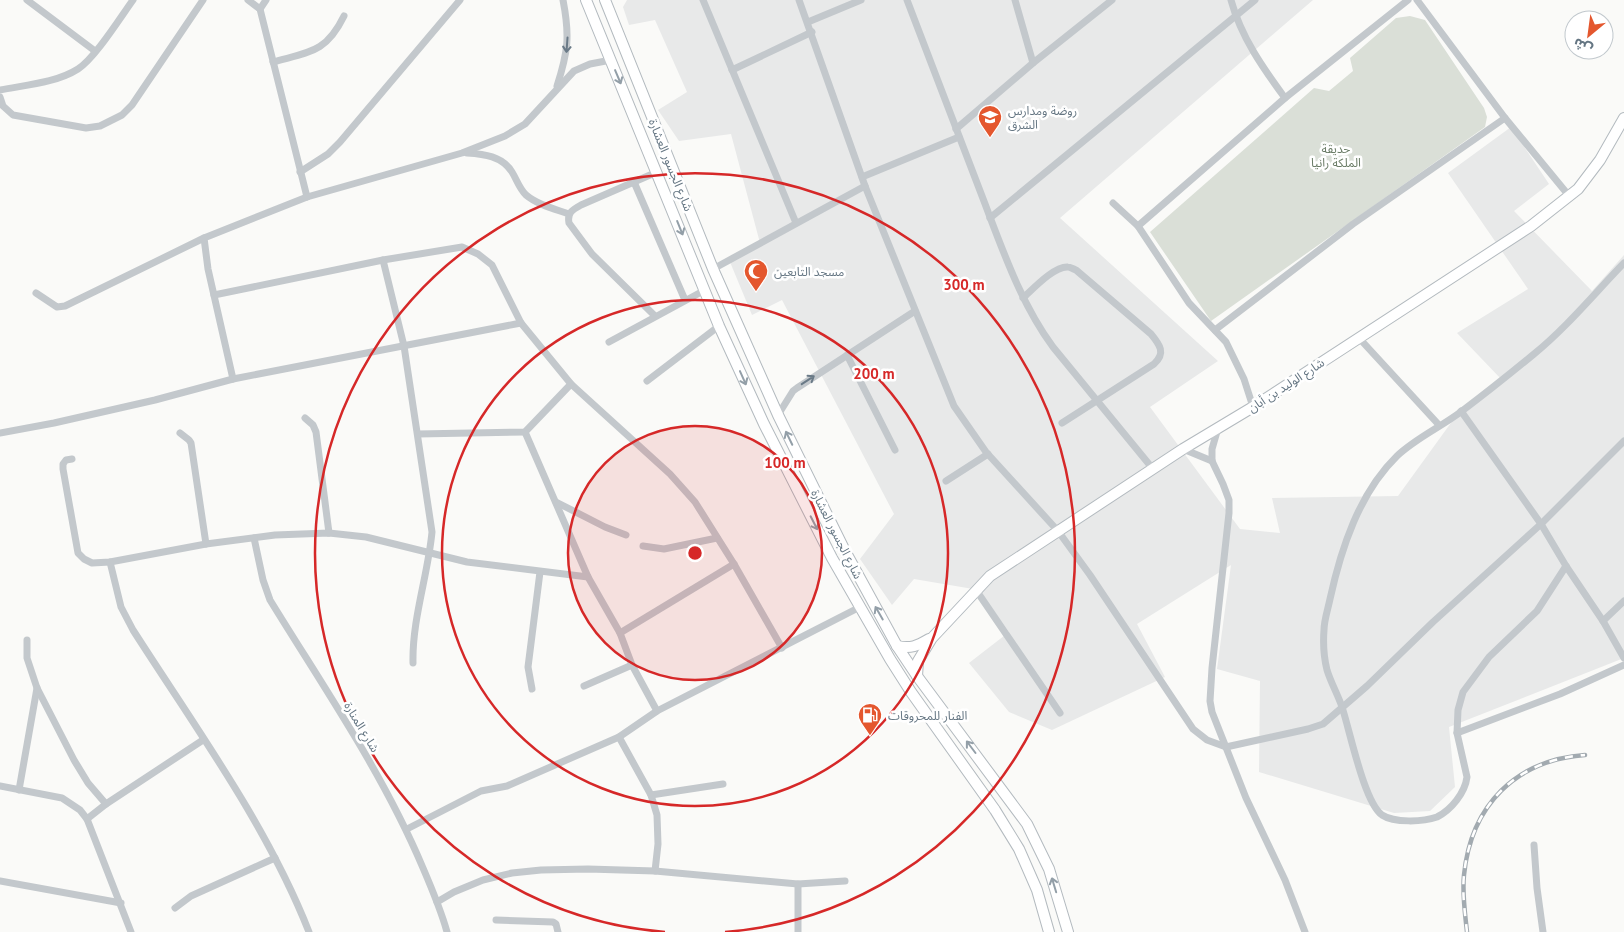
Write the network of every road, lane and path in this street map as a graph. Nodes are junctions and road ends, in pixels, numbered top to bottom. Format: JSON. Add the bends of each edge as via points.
{"nodes":[{"id":1,"x":27,"y":0,"type":"edge"},
{"id":2,"x":133,"y":0,"type":"edge"},
{"id":3,"x":203,"y":0,"type":"edge"},
{"id":4,"x":248,"y":0,"type":"edge"},
{"id":5,"x":266,"y":0,"type":"edge"},
{"id":6,"x":460,"y":0,"type":"edge"},
{"id":7,"x":563,"y":0,"type":"edge"},
{"id":8,"x":586,"y":0,"type":"edge"},
{"id":9,"x":605,"y":0,"type":"edge"},
{"id":10,"x":704,"y":0,"type":"edge"},
{"id":11,"x":799,"y":0,"type":"edge"},
{"id":12,"x":861,"y":0,"type":"edge"},
{"id":13,"x":907,"y":0,"type":"edge"},
{"id":14,"x":1016,"y":0,"type":"edge"},
{"id":15,"x":1112,"y":0,"type":"edge"},
{"id":16,"x":1231,"y":0,"type":"edge"},
{"id":17,"x":1255,"y":0,"type":"edge"},
{"id":18,"x":1408,"y":0,"type":"edge"},
{"id":19,"x":1417,"y":0,"type":"edge"},
{"id":20,"x":260,"y":9,"type":"junction"},
{"id":21,"x":344,"y":16,"type":"dead end"},
{"id":22,"x":1235,"y":16,"type":"junction"},
{"id":23,"x":808,"y":22,"type":"junction"},
{"id":24,"x":812,"y":32,"type":"junction"},
{"id":25,"x":95,"y":51,"type":"junction"},
{"id":26,"x":610,"y":60,"type":"junction"},
{"id":27,"x":273,"y":62,"type":"junction"},
{"id":28,"x":1033,"y":63,"type":"junction"},
{"id":29,"x":732,"y":70,"type":"junction"},
{"id":30,"x":556,"y":89,"type":"junction"},
{"id":31,"x":0,"y":90,"type":"edge"},
{"id":32,"x":0,"y":97,"type":"edge"},
{"id":33,"x":1286,"y":98,"type":"junction"},
{"id":34,"x":1505,"y":118,"type":"junction"},
{"id":35,"x":1624,"y":118,"type":"edge"},
{"id":36,"x":956,"y":129,"type":"junction"},
{"id":37,"x":959,"y":137,"type":"junction"},
{"id":38,"x":462,"y":153,"type":"junction"},
{"id":39,"x":300,"y":172,"type":"junction"},
{"id":40,"x":657,"y":172,"type":"junction"},
{"id":41,"x":862,"y":177,"type":"junction"},
{"id":42,"x":634,"y":182,"type":"junction"},
{"id":43,"x":866,"y":186,"type":"junction"},
{"id":44,"x":307,"y":197,"type":"junction"},
{"id":45,"x":1570,"y":197,"type":"junction"},
{"id":46,"x":1113,"y":203,"type":"dead end"},
{"id":47,"x":569,"y":214,"type":"junction"},
{"id":48,"x":990,"y":218,"type":"junction"},
{"id":49,"x":796,"y":223,"type":"junction"},
{"id":50,"x":1138,"y":226,"type":"junction"},
{"id":51,"x":204,"y":238,"type":"junction"},
{"id":52,"x":383,"y":260,"type":"junction"},
{"id":53,"x":1624,"y":264,"type":"edge"},
{"id":54,"x":713,"y":269,"type":"junction"},
{"id":55,"x":705,"y":290,"type":"junction"},
{"id":56,"x":36,"y":293,"type":"dead end"},
{"id":57,"x":214,"y":295,"type":"junction"},
{"id":58,"x":1023,"y":298,"type":"junction"},
{"id":59,"x":685,"y":300,"type":"junction"},
{"id":60,"x":915,"y":310,"type":"junction"},
{"id":61,"x":655,"y":316,"type":"junction"},
{"id":62,"x":520,"y":323,"type":"junction"},
{"id":63,"x":719,"y":326,"type":"junction"},
{"id":64,"x":1215,"y":330,"type":"junction"},
{"id":65,"x":1359,"y":338,"type":"junction"},
{"id":66,"x":609,"y":342,"type":"dead end"},
{"id":67,"x":404,"y":346,"type":"junction"},
{"id":68,"x":847,"y":355,"type":"junction"},
{"id":69,"x":233,"y":379,"type":"junction"},
{"id":70,"x":647,"y":381,"type":"dead end"},
{"id":71,"x":571,"y":384,"type":"junction"},
{"id":72,"x":1096,"y":400,"type":"junction"},
{"id":73,"x":1252,"y":407,"type":"junction"},
{"id":74,"x":1461,"y":412,"type":"junction"},
{"id":75,"x":778,"y":415,"type":"junction"},
{"id":76,"x":305,"y":418,"type":"dead end"},
{"id":77,"x":1062,"y":423,"type":"dead end"},
{"id":78,"x":1440,"y":425,"type":"junction"},
{"id":79,"x":1218,"y":428,"type":"junction"},
{"id":80,"x":525,"y":432,"type":"junction"},
{"id":81,"x":0,"y":433,"type":"edge"},
{"id":82,"x":180,"y":433,"type":"dead end"},
{"id":83,"x":418,"y":434,"type":"junction"},
{"id":84,"x":1624,"y":441,"type":"edge"},
{"id":85,"x":1183,"y":449,"type":"junction"},
{"id":86,"x":895,"y":450,"type":"dead end"},
{"id":87,"x":988,"y":454,"type":"junction"},
{"id":88,"x":72,"y":459,"type":"dead end"},
{"id":89,"x":1212,"y":461,"type":"junction"},
{"id":90,"x":1153,"y":469,"type":"junction"},
{"id":91,"x":946,"y":481,"type":"dead end"},
{"id":92,"x":556,"y":502,"type":"junction"},
{"id":93,"x":1541,"y":524,"type":"junction"},
{"id":94,"x":1058,"y":531,"type":"junction"},
{"id":95,"x":329,"y":533,"type":"junction"},
{"id":96,"x":626,"y":535,"type":"dead end"},
{"id":97,"x":254,"y":538,"type":"junction"},
{"id":98,"x":717,"y":538,"type":"junction"},
{"id":99,"x":206,"y":544,"type":"junction"},
{"id":100,"x":643,"y":546,"type":"dead end"},
{"id":101,"x":845,"y":551,"type":"junction"},
{"id":102,"x":430,"y":554,"type":"junction"},
{"id":103,"x":832,"y":558,"type":"junction"},
{"id":104,"x":110,"y":562,"type":"junction"},
{"id":105,"x":734,"y":564,"type":"junction"},
{"id":106,"x":1566,"y":566,"type":"junction"},
{"id":107,"x":540,"y":572,"type":"junction"},
{"id":108,"x":588,"y":577,"type":"junction"},
{"id":109,"x":976,"y":590,"type":"junction"},
{"id":110,"x":1624,"y":601,"type":"edge"},
{"id":111,"x":860,"y":607,"type":"junction"},
{"id":112,"x":1602,"y":621,"type":"junction"},
{"id":113,"x":620,"y":633,"type":"junction"},
{"id":114,"x":932,"y":638,"type":"junction"},
{"id":115,"x":28,"y":640,"type":"dead end"},
{"id":116,"x":897,"y":646,"type":"junction"},
{"id":117,"x":782,"y":648,"type":"junction"},
{"id":118,"x":1624,"y":658,"type":"edge"},
{"id":119,"x":413,"y":663,"type":"dead end"},
{"id":120,"x":632,"y":664,"type":"junction"},
{"id":121,"x":1624,"y":665,"type":"edge"},
{"id":122,"x":917,"y":676,"type":"junction"},
{"id":123,"x":584,"y":686,"type":"dead end"},
{"id":124,"x":37,"y":688,"type":"junction"},
{"id":125,"x":532,"y":689,"type":"dead end"},
{"id":126,"x":1342,"y":708,"type":"junction"},
{"id":127,"x":657,"y":711,"type":"junction"},
{"id":128,"x":1060,"y":712,"type":"dead end"},
{"id":129,"x":1458,"y":733,"type":"junction"},
{"id":130,"x":619,"y":737,"type":"junction"},
{"id":131,"x":203,"y":740,"type":"junction"},
{"id":132,"x":1226,"y":747,"type":"junction"},
{"id":133,"x":723,"y":784,"type":"dead end"},
{"id":134,"x":0,"y":786,"type":"edge"},
{"id":135,"x":19,"y":790,"type":"junction"},
{"id":136,"x":651,"y":795,"type":"junction"},
{"id":137,"x":106,"y":804,"type":"junction"},
{"id":138,"x":87,"y":819,"type":"junction"},
{"id":139,"x":406,"y":829,"type":"junction"},
{"id":140,"x":1534,"y":845,"type":"dead end"},
{"id":141,"x":275,"y":858,"type":"junction"},
{"id":142,"x":655,"y":871,"type":"junction"},
{"id":143,"x":845,"y":881,"type":"dead end"},
{"id":144,"x":0,"y":882,"type":"edge"},
{"id":145,"x":798,"y":884,"type":"junction"},
{"id":146,"x":437,"y":902,"type":"junction"},
{"id":147,"x":121,"y":903,"type":"junction"},
{"id":148,"x":175,"y":908,"type":"dead end"},
{"id":149,"x":496,"y":920,"type":"dead end"},
{"id":150,"x":131,"y":932,"type":"edge"},
{"id":151,"x":309,"y":932,"type":"edge"},
{"id":152,"x":447,"y":932,"type":"edge"},
{"id":153,"x":558,"y":932,"type":"edge"},
{"id":154,"x":798,"y":932,"type":"edge"},
{"id":155,"x":1049,"y":932,"type":"edge"},
{"id":156,"x":1068,"y":932,"type":"edge"},
{"id":157,"x":1305,"y":932,"type":"edge"},
{"id":158,"x":1543,"y":932,"type":"edge"}],
"edges":[{"from":1,"to":25,"type":"street"},
{"from":2,"to":25,"type":"street"},
{"from":3,"to":32,"type":"street","via":[[132,105],[122,115],[100,126],[79,128],[13,115],[3,106]]},
{"from":4,"to":20,"type":"street"},
{"from":5,"to":20,"type":"street"},
{"from":6,"to":39,"type":"street","via":[[340,142]]},
{"from":7,"to":30,"type":"street","one_way":true,"via":[[568,45]]},
{"from":8,"to":26,"type":"main road","name":"شارع الجسور العشارة"},
{"from":9,"to":54,"type":"main road","name":"شارع الجسور العشارة"},
{"from":10,"to":29,"type":"street"},
{"from":11,"to":23,"type":"street"},
{"from":12,"to":23,"type":"street"},
{"from":13,"to":36,"type":"street"},
{"from":14,"to":28,"type":"street"},
{"from":15,"to":28,"type":"street"},
{"from":16,"to":22,"type":"street"},
{"from":17,"to":22,"type":"street"},
{"from":18,"to":33,"type":"street"},
{"from":19,"to":34,"type":"street"},
{"from":20,"to":27,"type":"street"},
{"from":21,"to":27,"type":"street","via":[[323,46]]},
{"from":22,"to":33,"type":"street","via":[[1263,68]]},
{"from":22,"to":48,"type":"street"},
{"from":23,"to":24,"type":"street"},
{"from":24,"to":29,"type":"street"},
{"from":24,"to":41,"type":"street"},
{"from":25,"to":31,"type":"street","via":[[79,68],[63,76]]},
{"from":26,"to":30,"type":"street","via":[[574,71]]},
{"from":26,"to":40,"type":"main road","name":"شارع الجسور العشارة","one_way":true},
{"from":27,"to":39,"type":"street"},
{"from":28,"to":36,"type":"street"},
{"from":29,"to":49,"type":"street"},
{"from":30,"to":38,"type":"street","via":[[525,124],[506,136]]},
{"from":33,"to":50,"type":"street"},
{"from":34,"to":45,"type":"street"},
{"from":34,"to":64,"type":"street","via":[[1353,224]]},
{"from":35,"to":45,"type":"main road","name":"شارع الوليد بن أبان","via":[[1600,160]]},
{"from":36,"to":37,"type":"street"},
{"from":37,"to":41,"type":"street"},
{"from":37,"to":48,"type":"street"},
{"from":38,"to":44,"type":"street"},
{"from":38,"to":47,"type":"street","via":[[494,157],[506,165],[533,200]]},
{"from":39,"to":44,"type":"street"},
{"from":40,"to":42,"type":"street"},
{"from":40,"to":55,"type":"main road","name":"شارع الجسور العشارة","one_way":true},
{"from":41,"to":43,"type":"street"},
{"from":42,"to":47,"type":"street","via":[[580,205]]},
{"from":42,"to":59,"type":"street"},
{"from":43,"to":49,"type":"street"},
{"from":43,"to":60,"type":"street"},
{"from":44,"to":51,"type":"street"},
{"from":45,"to":65,"type":"main road","name":"شارع الوليد بن أبان"},
{"from":46,"to":50,"type":"street"},
{"from":47,"to":61,"type":"street","via":[[570,223],[592,254]]},
{"from":48,"to":58,"type":"street"},
{"from":49,"to":54,"type":"street"},
{"from":50,"to":64,"type":"street","via":[[1189,303]]},
{"from":51,"to":56,"type":"street","via":[[65,306],[57,307]]},
{"from":51,"to":57,"type":"street"},
{"from":52,"to":57,"type":"street"},
{"from":52,"to":62,"type":"street","via":[[462,247],[478,254],[492,265]]},
{"from":52,"to":67,"type":"street"},
{"from":53,"to":74,"type":"street","via":[[1554,336]]},
{"from":54,"to":75,"type":"main road","name":"شارع الجسور العشارة"},
{"from":55,"to":59,"type":"street"},
{"from":55,"to":63,"type":"main road","name":"شارع الجسور العشارة"},
{"from":57,"to":69,"type":"street"},
{"from":58,"to":72,"type":"street","via":[[1044,335]]},
{"from":58,"to":72,"type":"street","via":[[1050,274],[1068,267],[1076,270],[1158,343],[1162,353],[1154,364]]},
{"from":59,"to":61,"type":"street"},
{"from":60,"to":68,"type":"street"},
{"from":60,"to":87,"type":"street","via":[[954,406]]},
{"from":61,"to":66,"type":"street"},
{"from":62,"to":67,"type":"street"},
{"from":62,"to":71,"type":"street"},
{"from":63,"to":70,"type":"street"},
{"from":63,"to":103,"type":"main road","name":"شارع الجسور العشارة","one_way":true},
{"from":64,"to":73,"type":"street","via":[[1237,362]]},
{"from":65,"to":73,"type":"main road","name":"شارع الوليد بن أبان"},
{"from":65,"to":78,"type":"street"},
{"from":67,"to":69,"type":"street"},
{"from":67,"to":83,"type":"street"},
{"from":75,"to":68,"type":"street","one_way":true,"via":[[793,391]]},
{"from":68,"to":86,"type":"street"},
{"from":69,"to":81,"type":"street","via":[[128,406]]},
{"from":71,"to":80,"type":"street"},
{"from":71,"to":98,"type":"street","via":[[670,474],[695,502]]},
{"from":72,"to":77,"type":"street"},
{"from":72,"to":90,"type":"street"},
{"from":73,"to":79,"type":"main road","name":"شارع الوليد بن أبان"},
{"from":74,"to":78,"type":"street"},
{"from":74,"to":93,"type":"street"},
{"from":101,"to":75,"type":"main road","name":"شارع الجسور العشارة","one_way":true},
{"from":76,"to":95,"type":"street","via":[[316,432]]},
{"from":78,"to":126,"type":"street","via":[[1397,456],[1379,477],[1357,515],[1342,551],[1324,630],[1327,670]]},
{"from":79,"to":85,"type":"main road","name":"شارع الوليد بن أبان"},
{"from":79,"to":89,"type":"street"},
{"from":80,"to":83,"type":"street"},
{"from":80,"to":92,"type":"street"},
{"from":82,"to":99,"type":"street","via":[[191,443]]},
{"from":83,"to":102,"type":"street","via":[[432,532]]},
{"from":84,"to":93,"type":"street"},
{"from":85,"to":89,"type":"street"},
{"from":85,"to":90,"type":"main road","name":"شارع الوليد بن أبان"},
{"from":87,"to":91,"type":"street"},
{"from":87,"to":94,"type":"street"},
{"from":88,"to":104,"type":"street","via":[[66,460],[63,469],[78,553],[92,563]]},
{"from":89,"to":132,"type":"street","via":[[1224,484],[1229,514],[1210,701]]},
{"from":90,"to":94,"type":"main road","name":"شارع الوليد بن أبان"},
{"from":92,"to":96,"type":"street"},
{"from":92,"to":108,"type":"street"},
{"from":93,"to":106,"type":"street"},
{"from":93,"to":126,"type":"street"},
{"from":94,"to":109,"type":"main road","name":"شارع الوليد بن أبان","via":[[990,576]]},
{"from":94,"to":132,"type":"street","via":[[1193,729],[1207,740]]},
{"from":95,"to":97,"type":"street"},
{"from":95,"to":102,"type":"street","via":[[366,537]]},
{"from":97,"to":99,"type":"street"},
{"from":97,"to":139,"type":"street","name":"شارع المنارة","via":[[270,600],[356,737]]},
{"from":98,"to":100,"type":"street","via":[[664,550]]},
{"from":98,"to":105,"type":"street"},
{"from":99,"to":104,"type":"street"},
{"from":101,"to":103,"type":"main road"},
{"from":116,"to":101,"type":"main road","name":"شارع الجسور العشارة","one_way":true},
{"from":102,"to":107,"type":"street"},
{"from":102,"to":119,"type":"street","via":[[413,645]]},
{"from":103,"to":111,"type":"main road","name":"شارع الجسور العشارة"},
{"from":104,"to":131,"type":"street","via":[[121,608]]},
{"from":105,"to":113,"type":"street"},
{"from":105,"to":117,"type":"street"},
{"from":106,"to":112,"type":"street"},
{"from":106,"to":129,"type":"street","via":[[1537,611],[1489,657],[1463,692],[1458,710]]},
{"from":107,"to":108,"type":"street"},
{"from":107,"to":125,"type":"street","via":[[528,667]]},
{"from":108,"to":113,"type":"street"},
{"from":109,"to":114,"type":"main road","name":"شارع الوليد بن أبان"},
{"from":109,"to":128,"type":"street"},
{"from":110,"to":112,"type":"street"},
{"from":111,"to":117,"type":"street"},
{"from":111,"to":155,"type":"main road","name":"شارع الجسور العشارة","via":[[901,677],[1019,849],[1037,890]]},
{"from":112,"to":118,"type":"street"},
{"from":113,"to":120,"type":"street"},
{"from":114,"to":116,"type":"main road","name":"شارع الوليد بن أبان","via":[[913,647]]},
{"from":114,"to":122,"type":"main road","name":"شارع الوليد بن أبان","via":[[921,653]]},
{"from":115,"to":124,"type":"street","via":[[27,658]]},
{"from":116,"to":122,"type":"main road","name":"شارع الجسور العشارة"},
{"from":117,"to":127,"type":"street"},
{"from":120,"to":123,"type":"street"},
{"from":120,"to":127,"type":"street"},
{"from":121,"to":129,"type":"street","via":[[1560,694]]},
{"from":156,"to":122,"type":"main road","name":"شارع الجسور العشارة","one_way":true,"via":[[1049,869],[1027,824]]},
{"from":124,"to":135,"type":"street"},
{"from":124,"to":137,"type":"street","via":[[78,768]]},
{"from":126,"to":129,"type":"street","via":[[1370,798],[1382,815],[1392,818],[1417,821],[1432,818],[1444,814],[1459,797],[1467,777]]},
{"from":126,"to":132,"type":"street","via":[[1316,727]]},
{"from":127,"to":130,"type":"street"},
{"from":130,"to":136,"type":"street"},
{"from":130,"to":139,"type":"street","via":[[507,786],[482,791]]},
{"from":131,"to":137,"type":"street"},
{"from":131,"to":141,"type":"street"},
{"from":132,"to":157,"type":"street"},
{"from":133,"to":136,"type":"street"},
{"from":134,"to":135,"type":"street"},
{"from":135,"to":138,"type":"street","via":[[62,798]]},
{"from":136,"to":142,"type":"street","via":[[658,829]]},
{"from":137,"to":138,"type":"street"},
{"from":138,"to":147,"type":"street"},
{"from":139,"to":146,"type":"street","name":"شارع المنارة"},
{"from":140,"to":158,"type":"street"},
{"from":141,"to":148,"type":"street","via":[[191,896]]},
{"from":141,"to":151,"type":"street"},
{"from":142,"to":145,"type":"street"},
{"from":142,"to":146,"type":"street","via":[[588,869],[512,873],[483,880]]},
{"from":143,"to":145,"type":"street"},
{"from":144,"to":147,"type":"street"},
{"from":145,"to":154,"type":"street"},
{"from":146,"to":152,"type":"street","name":"شارع المنارة"},
{"from":147,"to":150,"type":"street"},
{"from":149,"to":153,"type":"street","via":[[553,922]]}]}
